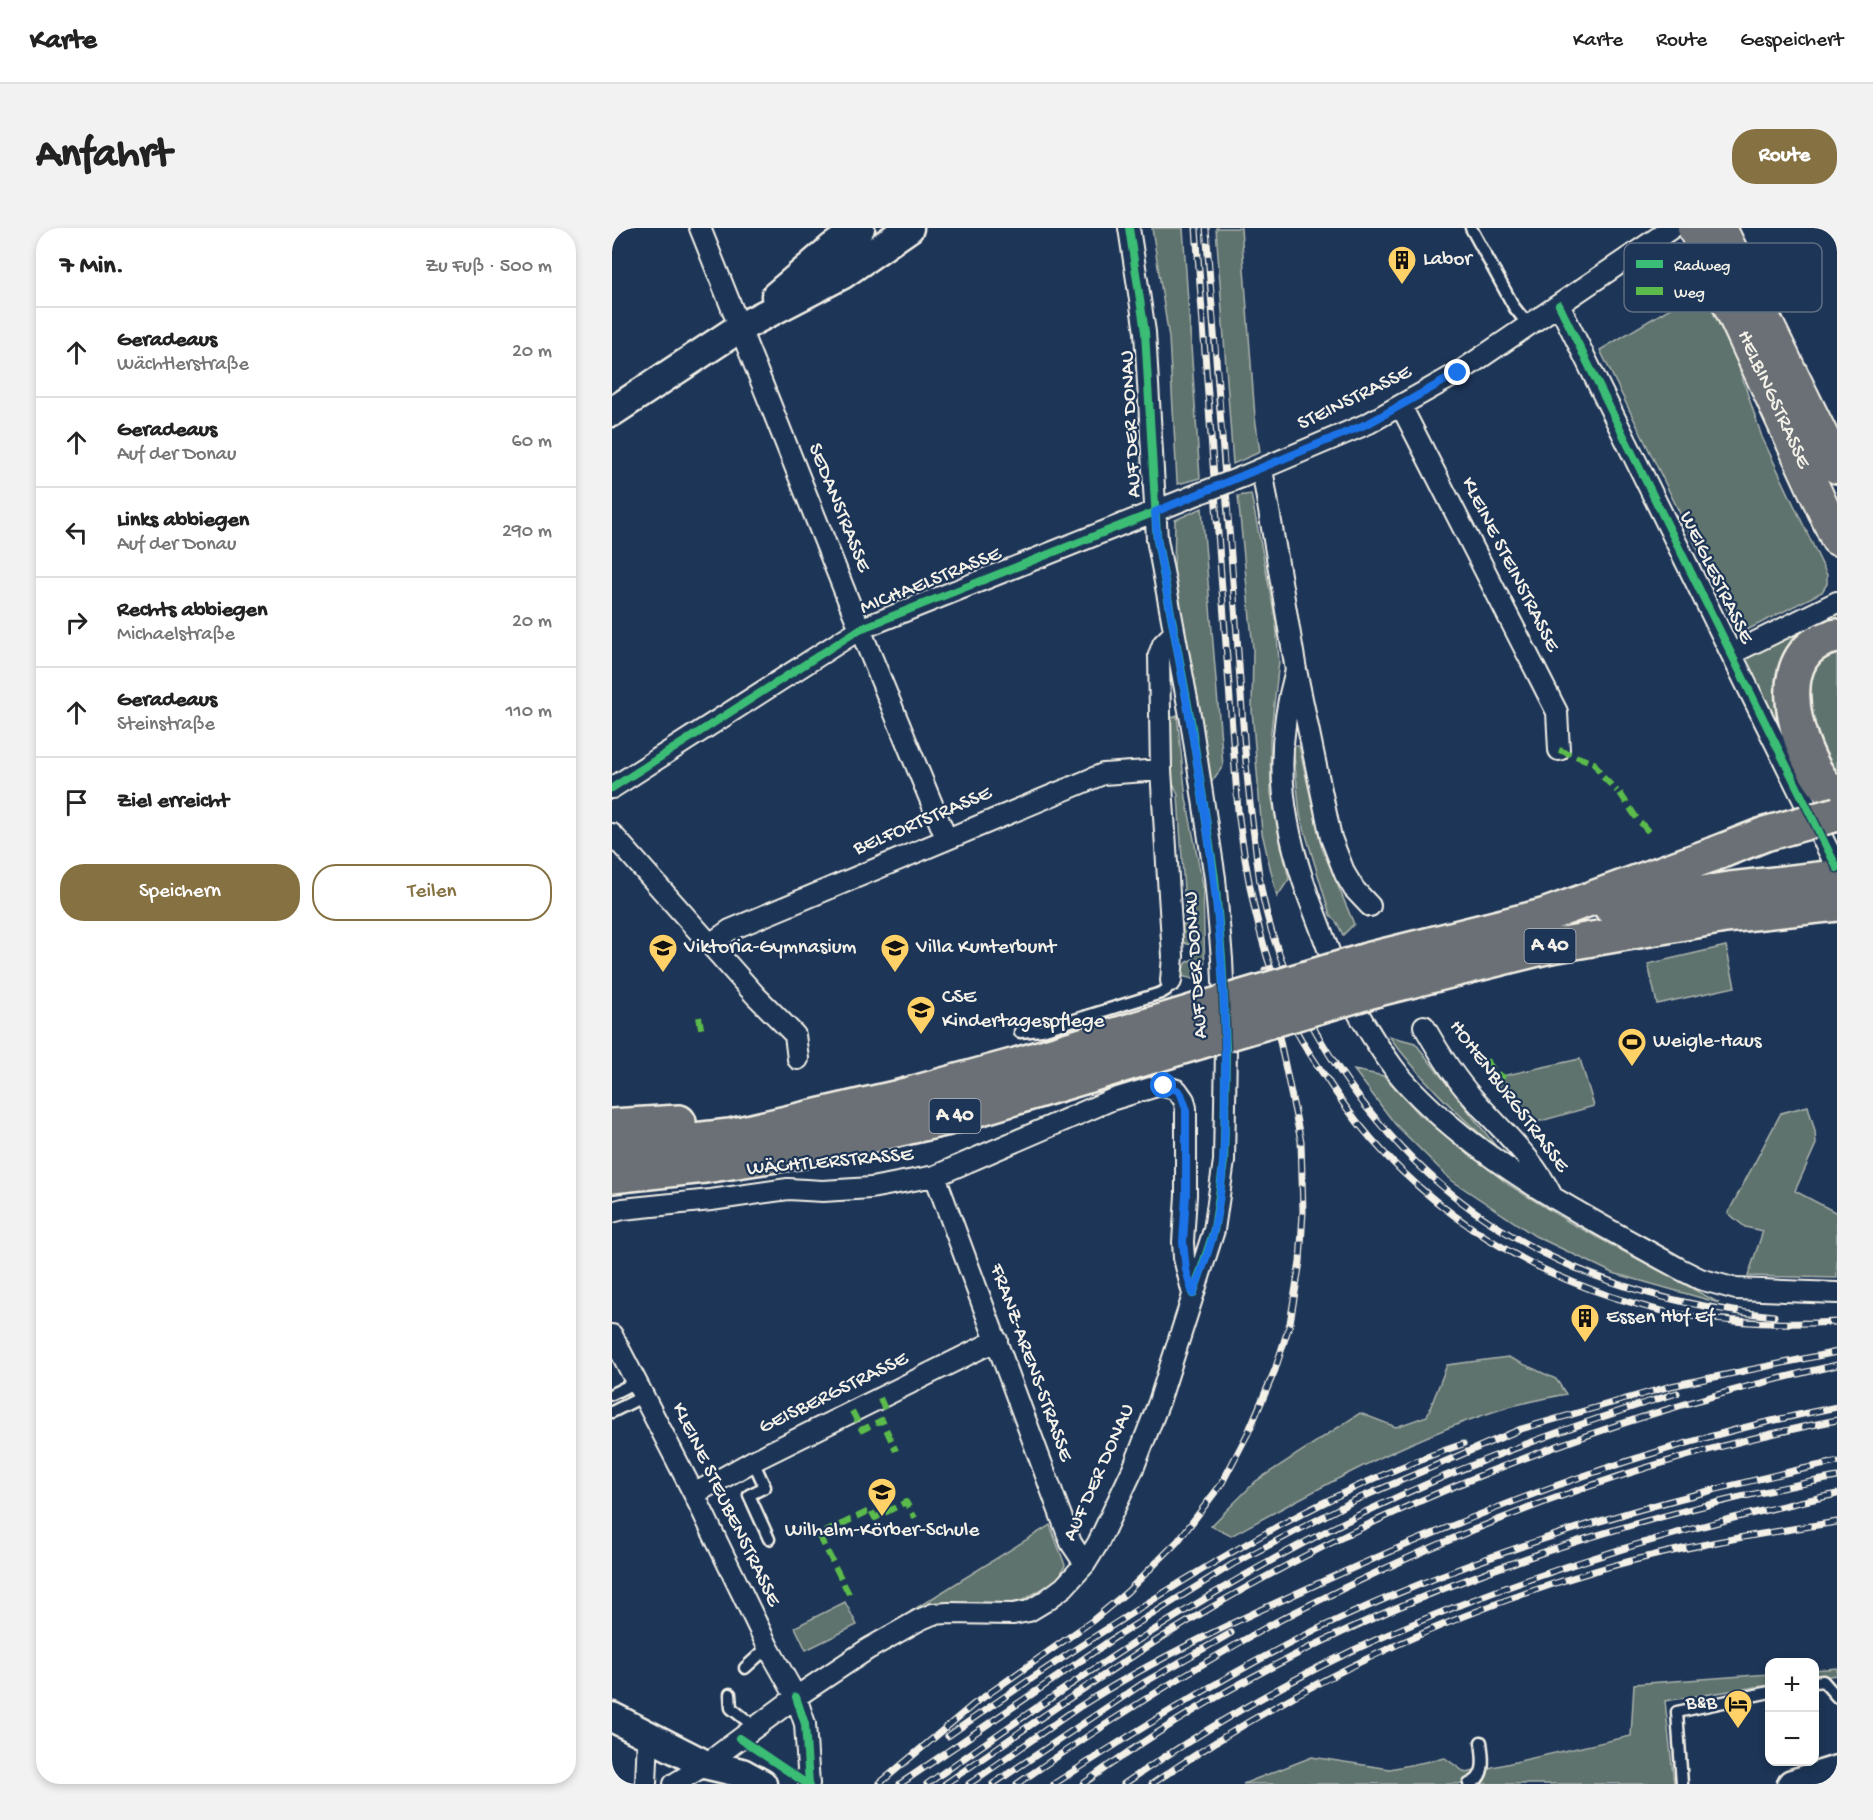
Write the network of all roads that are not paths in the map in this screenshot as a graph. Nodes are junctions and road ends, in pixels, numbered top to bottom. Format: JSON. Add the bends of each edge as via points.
{"nodes":[{"id":1,"x":700,"y":228,"type":"edge"},
{"id":2,"x":860,"y":228,"type":"edge"},
{"id":3,"x":909,"y":228,"type":"edge"},
{"id":4,"x":1129,"y":228,"type":"edge"},
{"id":5,"x":1471,"y":228,"type":"edge"},
{"id":6,"x":1672,"y":228,"type":"edge"},
{"id":7,"x":1694,"y":228,"type":"edge"},
{"id":8,"x":1720,"y":228,"type":"edge"},
{"id":9,"x":1650,"y":243,"type":"edge"},
{"id":10,"x":1701,"y":243,"type":"edge"},
{"id":11,"x":1727,"y":243,"type":"edge"},
{"id":12,"x":1624,"y":261,"type":"edge"},
{"id":13,"x":1559,"y":305,"type":"junction"},
{"id":14,"x":1733,"y":312,"type":"edge"},
{"id":15,"x":1761,"y":312,"type":"edge"},
{"id":16,"x":1528,"y":326,"type":"junction"},
{"id":17,"x":741,"y":327,"type":"junction"},
{"id":18,"x":1401,"y":406,"type":"junction"},
{"id":19,"x":612,"y":412,"type":"edge"},
{"id":20,"x":1837,"y":467,"type":"edge"},
{"id":21,"x":1262,"y":469,"type":"junction"},
{"id":22,"x":1198,"y":494,"type":"joint"},
{"id":23,"x":1155,"y":512,"type":"junction"},
{"id":24,"x":1837,"y":539,"type":"edge"},
{"id":25,"x":1837,"y":602,"type":"edge"},
{"id":26,"x":860,"y":629,"type":"junction"},
{"id":27,"x":1174,"y":633,"type":"junction"},
{"id":28,"x":1837,"y":636,"type":"edge"},
{"id":29,"x":1733,"y":653,"type":"junction"},
{"id":30,"x":1296,"y":670,"type":"junction"},
{"id":31,"x":1559,"y":750,"type":"dead end"},
{"id":32,"x":1161,"y":770,"type":"junction"},
{"id":33,"x":612,"y":788,"type":"edge"},
{"id":34,"x":1837,"y":799,"type":"edge"},
{"id":35,"x":1837,"y":814,"type":"edge"},
{"id":36,"x":612,"y":834,"type":"edge"},
{"id":37,"x":946,"y":838,"type":"junction"},
{"id":38,"x":1837,"y":868,"type":"edge"},
{"id":39,"x":1837,"y":877,"type":"edge"},
{"id":40,"x":1837,"y":904,"type":"edge"},
{"id":41,"x":1370,"y":906,"type":"dead end"},
{"id":42,"x":1735,"y":909,"type":"junction"},
{"id":43,"x":1543,"y":915,"type":"junction"},
{"id":44,"x":1837,"y":923,"type":"edge"},
{"id":45,"x":710,"y":944,"type":"junction"},
{"id":46,"x":1372,"y":974,"type":"junction"},
{"id":47,"x":1171,"y":981,"type":"joint"},
{"id":48,"x":1424,"y":1026,"type":"dead end"},
{"id":49,"x":1197,"y":1027,"type":"junction"},
{"id":50,"x":1020,"y":1032,"type":"dead end"},
{"id":51,"x":798,"y":1059,"type":"dead end"},
{"id":52,"x":782,"y":1123,"type":"junction"},
{"id":53,"x":612,"y":1126,"type":"edge"},
{"id":54,"x":612,"y":1149,"type":"edge"},
{"id":55,"x":705,"y":1166,"type":"junction"},
{"id":56,"x":612,"y":1176,"type":"edge"},
{"id":57,"x":934,"y":1176,"type":"junction"},
{"id":58,"x":612,"y":1193,"type":"edge"},
{"id":59,"x":1553,"y":1198,"type":"junction"},
{"id":60,"x":612,"y":1212,"type":"edge"},
{"id":61,"x":1837,"y":1293,"type":"edge"},
{"id":62,"x":1193,"y":1294,"type":"junction"},
{"id":63,"x":612,"y":1335,"type":"edge"},
{"id":64,"x":997,"y":1340,"type":"junction"},
{"id":65,"x":640,"y":1389,"type":"junction"},
{"id":66,"x":612,"y":1394,"type":"edge"},
{"id":67,"x":612,"y":1412,"type":"edge"},
{"id":68,"x":753,"y":1461,"type":"junction"},
{"id":69,"x":694,"y":1494,"type":"junction"},
{"id":70,"x":769,"y":1539,"type":"dead end"},
{"id":71,"x":1085,"y":1564,"type":"junction"},
{"id":72,"x":768,"y":1647,"type":"junction"},
{"id":73,"x":745,"y":1668,"type":"dead end"},
{"id":74,"x":1819,"y":1681,"type":"edge"},
{"id":75,"x":1765,"y":1693,"type":"edge"},
{"id":76,"x":730,"y":1694,"type":"dead end"},
{"id":77,"x":796,"y":1696,"type":"junction"},
{"id":78,"x":1837,"y":1697,"type":"edge"},
{"id":79,"x":612,"y":1717,"type":"edge"},
{"id":80,"x":755,"y":1726,"type":"junction"},
{"id":81,"x":648,"y":1734,"type":"junction"},
{"id":82,"x":1481,"y":1742,"type":"dead end"},
{"id":83,"x":1837,"y":1770,"type":"edge"},
{"id":84,"x":712,"y":1774,"type":"edge"},
{"id":85,"x":646,"y":1784,"type":"edge"},
{"id":86,"x":674,"y":1784,"type":"edge"},
{"id":87,"x":762,"y":1784,"type":"edge"},
{"id":88,"x":809,"y":1784,"type":"edge"},
{"id":89,"x":1470,"y":1784,"type":"edge"},
{"id":90,"x":1682,"y":1784,"type":"edge"},
{"id":91,"x":1792,"y":1784,"type":"edge"}],
"edges":[{"from":1,"to":17,"type":"street","name":"SEDANSTRASSE"},
{"from":2,"to":17,"type":"main road"},
{"from":3,"to":17,"type":"main road","via":[[843,274]]},
{"from":4,"to":23,"type":"street","name":"AUF DER DONAU","via":[[1145,332]]},
{"from":5,"to":16,"type":"lane"},
{"from":6,"to":9,"type":"street","name":"STEINSTRASSE"},
{"from":7,"to":10,"type":"main road","name":"HELBINGSTRASSE"},
{"from":8,"to":11,"type":"main road","name":"HELBINGSTRASSE"},
{"from":12,"to":13,"type":"street","name":"STEINSTRASSE"},
{"from":13,"to":16,"type":"street","name":"STEINSTRASSE"},
{"from":13,"to":29,"type":"street","name":"WEIGLESTRASSE"},
{"from":14,"to":24,"type":"main road","name":"HELBINGSTRASSE"},
{"from":15,"to":20,"type":"main road","name":"HELBINGSTRASSE"},
{"from":16,"to":18,"type":"street","name":"STEINSTRASSE"},
{"from":17,"to":19,"type":"main road"},
{"from":17,"to":26,"type":"street","name":"SEDANSTRASSE"},
{"from":18,"to":21,"type":"street","name":"STEINSTRASSE"},
{"from":18,"to":31,"type":"street","name":"KLEINE STEINSTRASSE","via":[[1557,712]]},
{"from":21,"to":22,"type":"street","name":"STEINSTRASSE","bridge":true},
{"from":21,"to":30,"type":"street","name":"HOHENBURGSTRASSE"},
{"from":22,"to":23,"type":"street","name":"MICHAELSTRASSE"},
{"from":23,"to":26,"type":"street","name":"MICHAELSTRASSE"},
{"from":23,"to":27,"type":"street","name":"AUF DER DONAU"},
{"from":25,"to":29,"type":"street","name":"WEIGLESTRASSE"},
{"from":26,"to":33,"type":"street","name":"MICHAELSTRASSE"},
{"from":26,"to":37,"type":"street","name":"SEDANSTRASSE"},
{"from":27,"to":32,"type":"street","name":"AUF DER DONAU","via":[[1162,644],[1159,656]]},
{"from":27,"to":62,"type":"street","name":"AUF DER DONAU","via":[[1215,878],[1226,1049],[1224,1161],[1214,1230]]},
{"from":28,"to":34,"type":"highway","via":[[1821,640],[1807,651],[1796,668],[1792,689],[1802,741],[1819,777]]},
{"from":29,"to":38,"type":"street","name":"WEIGLESTRASSE"},
{"from":30,"to":41,"type":"street","name":"HOHENBURGSTRASSE","via":[[1331,838],[1353,890]]},
{"from":30,"to":59,"type":"street","name":"HOHENBURGSTRASSE","via":[[1284,721],[1284,803],[1297,864],[1343,984],[1394,1068],[1426,1104],[1473,1145]]},
{"from":32,"to":37,"type":"street","name":"BELFORTSTRASSE","via":[[1103,774]]},
{"from":32,"to":47,"type":"street","name":"AUF DER DONAU","via":[[1173,956]]},
{"from":35,"to":43,"type":"highway","bridge":true,"via":[[1765,834]]},
{"from":36,"to":45,"type":"street"},
{"from":37,"to":45,"type":"street","name":"BELFORTSTRASSE","via":[[730,930]]},
{"from":39,"to":42,"type":"highway","number":"A 40"},
{"from":40,"to":42,"type":"highway","number":"A 40"},
{"from":42,"to":43,"type":"highway","number":"A 40"},
{"from":42,"to":44,"type":"highway","via":[[1797,924]]},
{"from":42,"to":46,"type":"highway","number":"A 40","via":[[1546,947]]},
{"from":43,"to":46,"type":"highway","number":"A 40"},
{"from":45,"to":51,"type":"street","via":[[795,1035]]},
{"from":46,"to":49,"type":"highway","number":"A 40","bridge":true},
{"from":47,"to":50,"type":"lane","name":"AUF DER DONAU","via":[[1161,993],[1042,1030]]},
{"from":48,"to":59,"type":"street","name":"HOHENBURGSTRASSE","via":[[1471,1096],[1534,1164]]},
{"from":49,"to":52,"type":"highway","number":"A 40","via":[[1016,1065]]},
{"from":49,"to":55,"type":"highway","number":"A 40","via":[[945,1119],[803,1151]]},
{"from":52,"to":53,"type":"highway","via":[[710,1120]]},
{"from":52,"to":54,"type":"highway","number":"A 40","via":[[730,1136]]},
{"from":55,"to":56,"type":"highway","number":"A 40"},
{"from":55,"to":58,"type":"highway"},
{"from":57,"to":60,"type":"street","name":"WÄCHTLERSTRASSE","via":[[871,1188],[771,1190]]},
{"from":57,"to":62,"type":"street","name":"WÄCHTLERSTRASSE","via":[[1111,1100],[1157,1086],[1172,1088],[1184,1100],[1187,1125],[1183,1242]]},
{"from":57,"to":64,"type":"street","name":"FRANZ-ARENS-STRASSE"},
{"from":59,"to":61,"type":"street","name":"HOHENBURGSTRASSE","via":[[1710,1282],[1753,1291]]},
{"from":62,"to":71,"type":"street","name":"AUF DER DONAU","via":[[1133,1469]]},
{"from":63,"to":65,"type":"street","name":"KLEINE STEUBENSTRASSE"},
{"from":64,"to":68,"type":"street","name":"GEISBERGSTRASSE"},
{"from":64,"to":71,"type":"street","name":"FRANZ-ARENS-STRASSE","via":[[1071,1543]]},
{"from":65,"to":66,"type":"lane"},
{"from":65,"to":67,"type":"lane"},
{"from":65,"to":69,"type":"street","name":"KLEINE STEUBENSTRASSE"},
{"from":68,"to":69,"type":"street","name":"GEISBERGSTRASSE"},
{"from":68,"to":70,"type":"lane","via":[[765,1487],[749,1495]]},
{"from":69,"to":72,"type":"street","name":"KLEINE STEUBENSTRASSE"},
{"from":71,"to":77,"type":"street","name":"AUF DER DONAU","via":[[1064,1587],[1029,1611],[933,1614],[868,1649]]},
{"from":72,"to":73,"type":"lane"},
{"from":72,"to":77,"type":"street","name":"KLEINE STEUBENSTRASSE"},
{"from":74,"to":78,"type":"lane"},
{"from":75,"to":90,"type":"lane","via":[[1677,1712]]},
{"from":76,"to":80,"type":"lane","via":[[731,1708]]},
{"from":77,"to":80,"type":"street","name":"AUF DER DONAU"},
{"from":77,"to":88,"type":"street","via":[[805,1724]]},
{"from":79,"to":81,"type":"main road"},
{"from":80,"to":84,"type":"street","name":"AUF DER DONAU"},
{"from":81,"to":84,"type":"main road"},
{"from":81,"to":85,"type":"street"},
{"from":82,"to":89,"type":"lane","via":[[1483,1771]]},
{"from":83,"to":91,"type":"main road"},
{"from":84,"to":86,"type":"street","name":"AUF DER DONAU"},
{"from":84,"to":87,"type":"main road","via":[[742,1773]]}]}
